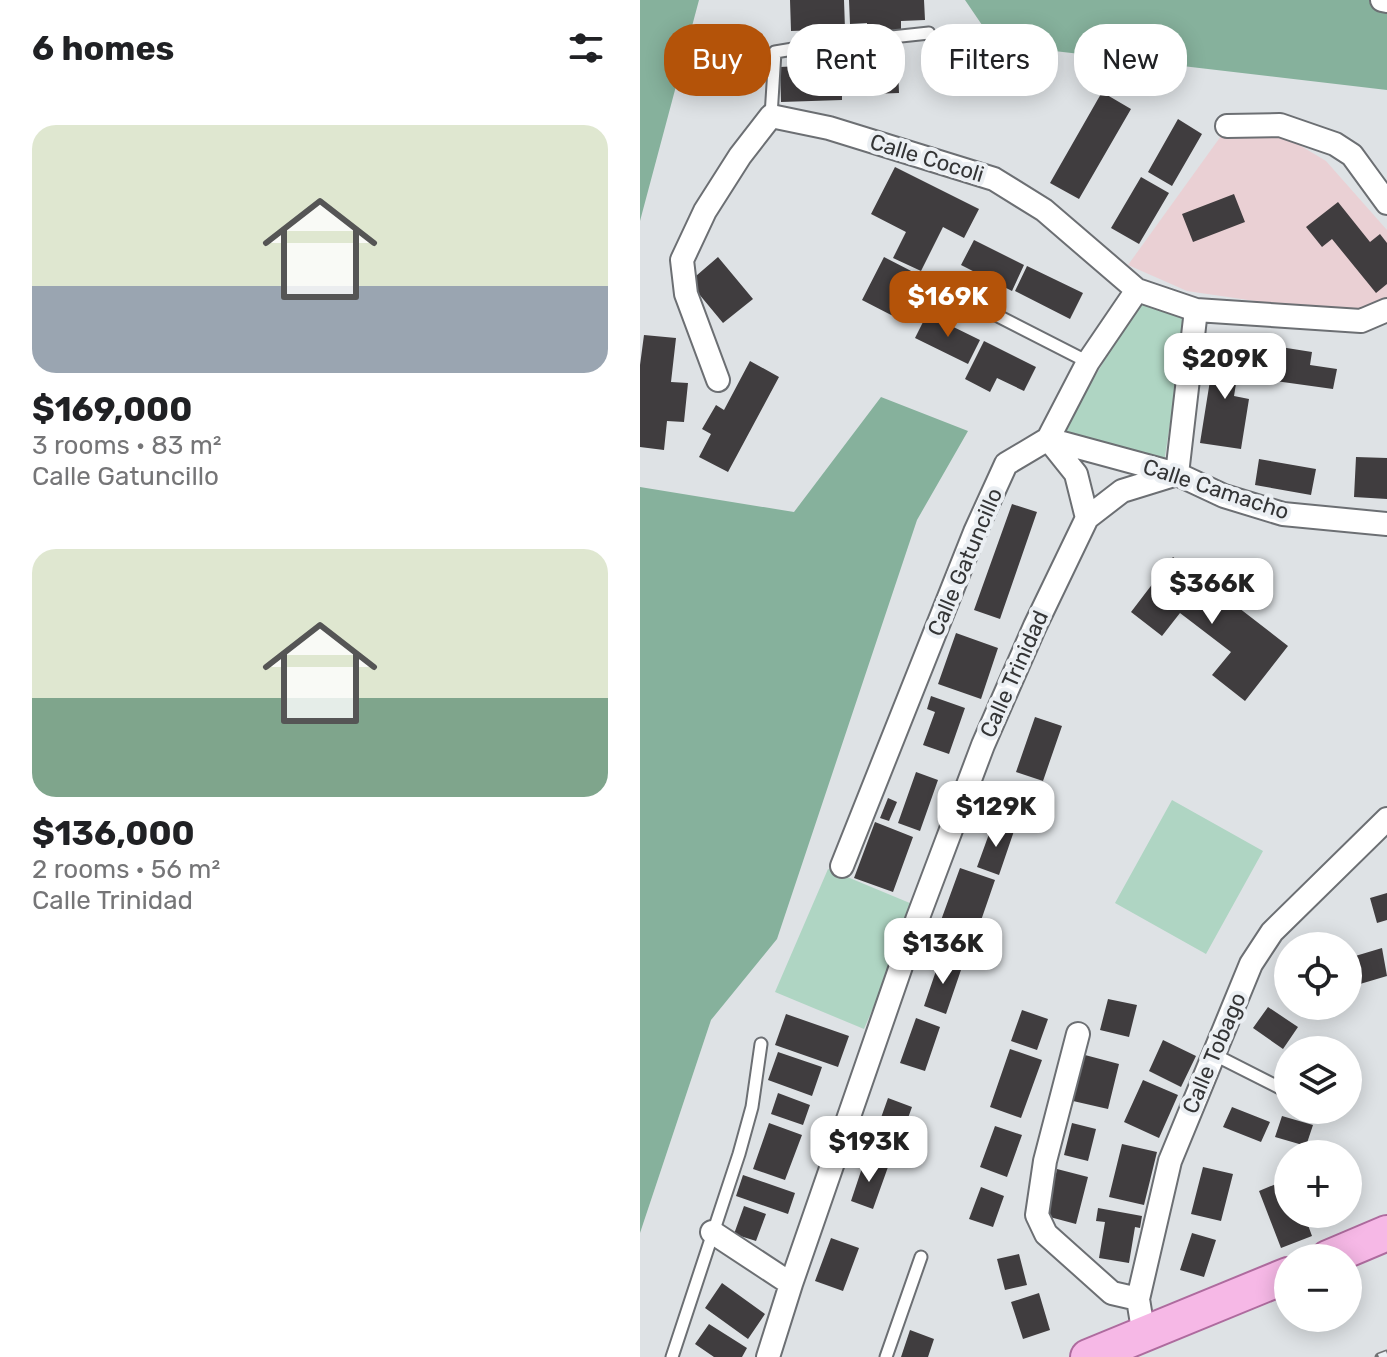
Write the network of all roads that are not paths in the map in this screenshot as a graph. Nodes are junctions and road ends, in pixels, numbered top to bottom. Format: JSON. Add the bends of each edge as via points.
{"nodes":[{"id":1,"x":921,"y":34,"type":"edge"},
{"id":2,"x":771,"y":116,"type":"junction"},
{"id":3,"x":1227,"y":126,"type":"dead end"},
{"id":4,"x":1387,"y":203,"type":"edge"},
{"id":5,"x":1137,"y":290,"type":"junction"},
{"id":6,"x":951,"y":292,"type":"dead end"},
{"id":7,"x":1196,"y":310,"type":"junction"},
{"id":8,"x":1387,"y":310,"type":"edge"},
{"id":9,"x":1088,"y":362,"type":"junction"},
{"id":10,"x":718,"y":380,"type":"dead end"},
{"id":11,"x":1048,"y":439,"type":"junction"},
{"id":12,"x":1177,"y":474,"type":"junction"},
{"id":13,"x":1087,"y":518,"type":"junction"},
{"id":14,"x":1387,"y":524,"type":"edge"},
{"id":15,"x":1387,"y":819,"type":"edge"},
{"id":16,"x":842,"y":866,"type":"dead end"},
{"id":17,"x":1078,"y":1034,"type":"dead end"},
{"id":18,"x":761,"y":1044,"type":"dead end"},
{"id":19,"x":1213,"y":1053,"type":"junction"},
{"id":20,"x":1274,"y":1085,"type":"edge"},
{"id":21,"x":712,"y":1232,"type":"junction"},
{"id":22,"x":1387,"y":1233,"type":"edge"},
{"id":23,"x":1361,"y":1244,"type":"edge"},
{"id":24,"x":921,"y":1257,"type":"dead end"},
{"id":25,"x":1274,"y":1281,"type":"edge"},
{"id":26,"x":791,"y":1284,"type":"junction"},
{"id":27,"x":1138,"y":1299,"type":"junction"},
{"id":28,"x":1144,"y":1336,"type":"junction"},
{"id":29,"x":672,"y":1357,"type":"edge"},
{"id":30,"x":768,"y":1357,"type":"edge"},
{"id":31,"x":886,"y":1357,"type":"edge"},
{"id":32,"x":1088,"y":1357,"type":"edge"}],
"edges":[{"from":1,"to":2,"type":"lane","via":[[775,52]]},
{"from":2,"to":5,"type":"street","name":"Calle Cocoli","via":[[829,128],[994,179],[1044,210]]},
{"from":2,"to":10,"type":"street","via":[[705,211],[682,260],[686,294]]},
{"from":3,"to":4,"type":"street","via":[[1280,125],[1335,144],[1352,155]]},
{"from":5,"to":7,"type":"street","name":"Calle Cocoli"},
{"from":5,"to":9,"type":"street"},
{"from":6,"to":9,"type":"lane"},
{"from":7,"to":8,"type":"street","name":"Calle Cocoli","via":[[1361,321]]},
{"from":7,"to":12,"type":"street"},
{"from":9,"to":11,"type":"street"},
{"from":11,"to":12,"type":"street","name":"Calle Camacho"},
{"from":11,"to":13,"type":"street","via":[[1076,474]]},
{"from":11,"to":16,"type":"street","name":"Calle Gatuncillo","via":[[1006,464]]},
{"from":12,"to":13,"type":"street","name":"Calle Trinidad","via":[[1122,491]]},
{"from":12,"to":14,"type":"street","name":"Calle Camacho","via":[[1283,514]]},
{"from":13,"to":26,"type":"street","name":"Calle Trinidad","via":[[983,745]]},
{"from":15,"to":19,"type":"street","name":"Calle Tobago","via":[[1272,932],[1251,964]]},
{"from":17,"to":27,"type":"street","via":[[1045,1161],[1037,1215],[1046,1234],[1112,1293]]},
{"from":18,"to":21,"type":"lane","via":[[752,1107]]},
{"from":19,"to":20,"type":"lane"},
{"from":19,"to":27,"type":"street","name":"Calle Tobago","via":[[1170,1161]]},
{"from":21,"to":26,"type":"street"},
{"from":21,"to":29,"type":"lane"},
{"from":22,"to":23,"type":"main road"},
{"from":24,"to":31,"type":"lane"},
{"from":25,"to":28,"type":"main road"},
{"from":26,"to":30,"type":"street","name":"Calle Trinidad"},
{"from":27,"to":28,"type":"street","name":"Calle Tobago"},
{"from":28,"to":32,"type":"main road"}]}
